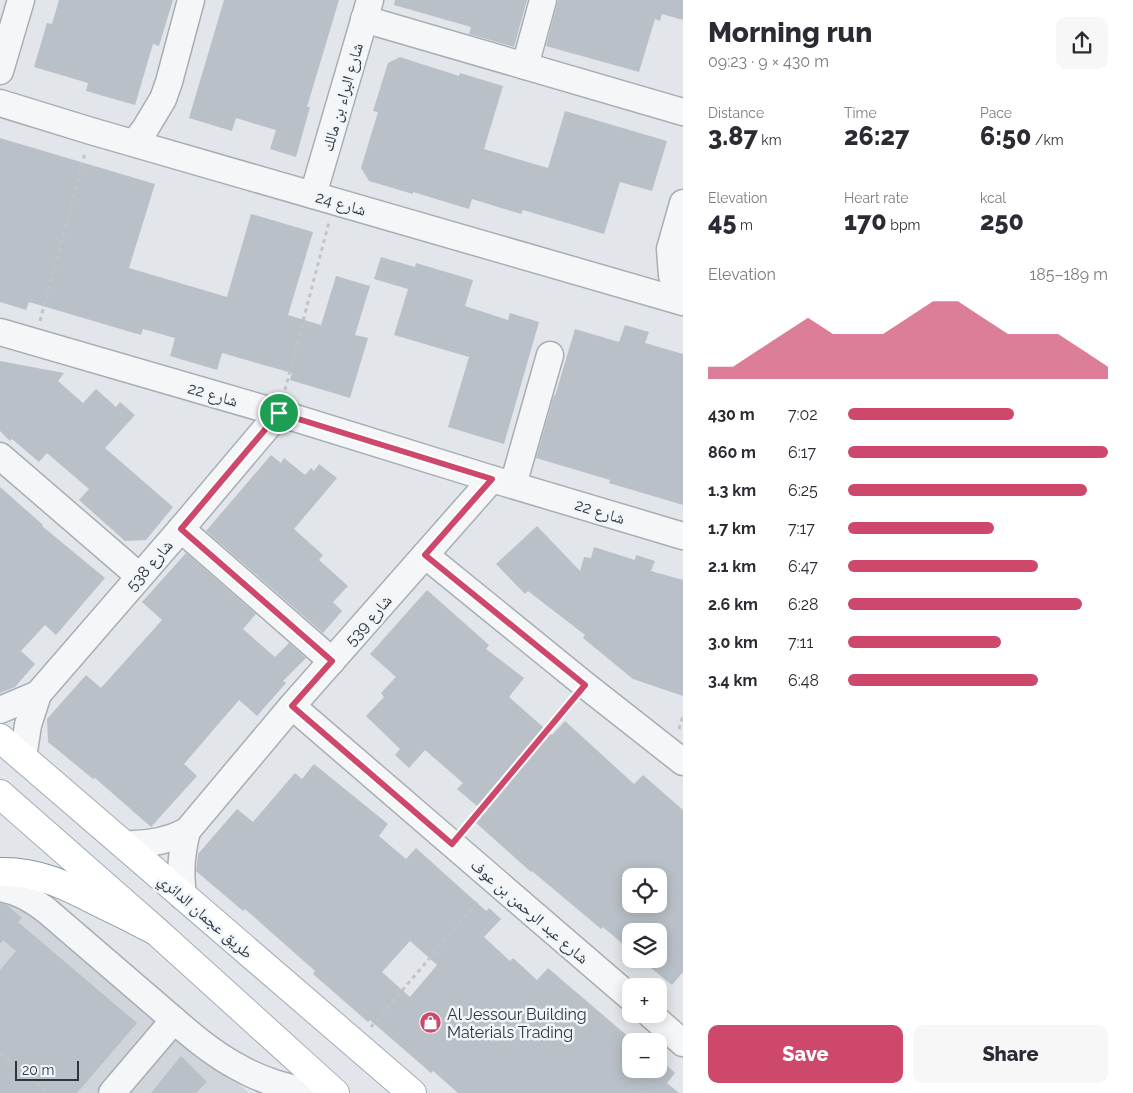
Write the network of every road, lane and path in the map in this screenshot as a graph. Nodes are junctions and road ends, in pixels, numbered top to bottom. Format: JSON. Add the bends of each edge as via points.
{"nodes":[{"id":1,"x":21,"y":0,"type":"edge"},
{"id":2,"x":191,"y":0,"type":"edge"},
{"id":3,"x":543,"y":0,"type":"edge"},
{"id":4,"x":367,"y":10,"type":"edge"},
{"id":5,"x":525,"y":66,"type":"junction"},
{"id":6,"x":0,"y":71,"type":"edge"},
{"id":7,"x":0,"y":103,"type":"edge"},
{"id":8,"x":683,"y":112,"type":"edge"},
{"id":9,"x":91,"y":131,"type":"junction"},
{"id":10,"x":134,"y":143,"type":"junction"},
{"id":11,"x":324,"y":198,"type":"junction"},
{"id":12,"x":683,"y":203,"type":"edge"},
{"id":13,"x":670,"y":249,"type":"junction"},
{"id":14,"x":627,"y":286,"type":"junction"},
{"id":15,"x":681,"y":301,"type":"edge"},
{"id":16,"x":0,"y":332,"type":"edge"},
{"id":17,"x":35,"y":342,"type":"junction"},
{"id":18,"x":550,"y":355,"type":"dead end"},
{"id":19,"x":279,"y":413,"type":"junction"},
{"id":20,"x":0,"y":456,"type":"edge"},
{"id":21,"x":503,"y":482,"type":"junction"},
{"id":22,"x":181,"y":529,"type":"junction"},
{"id":23,"x":683,"y":536,"type":"edge"},
{"id":24,"x":425,"y":555,"type":"junction"},
{"id":25,"x":140,"y":576,"type":"junction"},
{"id":26,"x":332,"y":661,"type":"junction"},
{"id":27,"x":585,"y":685,"type":"junction"},
{"id":28,"x":38,"y":694,"type":"junction"},
{"id":29,"x":292,"y":706,"type":"junction"},
{"id":30,"x":0,"y":710,"type":"edge"},
{"id":31,"x":0,"y":738,"type":"edge"},
{"id":32,"x":23,"y":758,"type":"junction"},
{"id":33,"x":683,"y":762,"type":"edge"},
{"id":34,"x":0,"y":794,"type":"edge"},
{"id":35,"x":188,"y":831,"type":"junction"},
{"id":36,"x":123,"y":844,"type":"junction"},
{"id":37,"x":452,"y":844,"type":"junction"},
{"id":38,"x":0,"y":872,"type":"edge"},
{"id":39,"x":495,"y":881,"type":"junction"},
{"id":40,"x":0,"y":888,"type":"edge"},
{"id":41,"x":184,"y":896,"type":"junction"},
{"id":42,"x":156,"y":931,"type":"junction"},
{"id":43,"x":622,"y":990,"type":"edge"},
{"id":44,"x":174,"y":1020,"type":"junction"},
{"id":45,"x":663,"y":1023,"type":"edge"},
{"id":46,"x":680,"y":1035,"type":"edge"},
{"id":47,"x":356,"y":1045,"type":"junction"},
{"id":48,"x":0,"y":1053,"type":"edge"},
{"id":49,"x":48,"y":1093,"type":"edge"},
{"id":50,"x":112,"y":1093,"type":"edge"},
{"id":51,"x":313,"y":1093,"type":"edge"},
{"id":52,"x":335,"y":1093,"type":"edge"},
{"id":53,"x":412,"y":1093,"type":"edge"}],
"edges":[{"from":1,"to":6,"type":"street"},
{"from":2,"to":10,"type":"street","via":[[163,99]]},
{"from":3,"to":5,"type":"street"},
{"from":4,"to":5,"type":"street"},
{"from":4,"to":11,"type":"street","name":"شارع البراء بن مالك"},
{"from":5,"to":8,"type":"street"},
{"from":7,"to":9,"type":"street","name":"شارع 24"},
{"from":9,"to":10,"type":"street","name":"شارع 24"},
{"from":9,"to":17,"type":"path"},
{"from":10,"to":11,"type":"street","name":"شارع 24"},
{"from":11,"to":14,"type":"street","name":"شارع 24"},
{"from":11,"to":19,"type":"path"},
{"from":12,"to":13,"type":"street"},
{"from":13,"to":14,"type":"street","via":[[651,270]]},
{"from":13,"to":15,"type":"street","via":[[672,275]]},
{"from":14,"to":15,"type":"street","name":"شارع 24"},
{"from":16,"to":17,"type":"street","name":"شارع 22"},
{"from":17,"to":19,"type":"street","name":"شارع 22"},
{"from":18,"to":21,"type":"street"},
{"from":19,"to":21,"type":"street","name":"شارع 22"},
{"from":19,"to":22,"type":"street","name":"شارع 538"},
{"from":20,"to":25,"type":"street"},
{"from":21,"to":23,"type":"street","name":"شارع 22"},
{"from":21,"to":24,"type":"street","name":"شارع 539"},
{"from":22,"to":25,"type":"street","name":"شارع 538"},
{"from":22,"to":26,"type":"street"},
{"from":24,"to":26,"type":"street","name":"شارع 539"},
{"from":24,"to":27,"type":"street"},
{"from":25,"to":28,"type":"street","name":"شارع 538"},
{"from":26,"to":29,"type":"street","name":"شارع 539"},
{"from":27,"to":33,"type":"street"},
{"from":27,"to":37,"type":"path"},
{"from":28,"to":30,"type":"street","name":"شارع 538"},
{"from":28,"to":32,"type":"street","name":"شارع 538","via":[[28,725]]},
{"from":29,"to":35,"type":"street","name":"شارع 539"},
{"from":29,"to":37,"type":"street","name":"شارع عبد الرحمن بن عوف"},
{"from":31,"to":32,"type":"main road","name":"طريق عجمان الدائري"},
{"from":32,"to":36,"type":"main road","name":"طريق عجمان الدائري"},
{"from":34,"to":42,"type":"main road"},
{"from":35,"to":36,"type":"street","name":"شارع 539","via":[[150,844]]},
{"from":35,"to":41,"type":"street","name":"شارع 539","via":[[181,864]]},
{"from":36,"to":41,"type":"main road","name":"طريق عجمان الدائري"},
{"from":37,"to":39,"type":"street","name":"شارع عبد الرحمن بن عوف"},
{"from":38,"to":42,"type":"main road","via":[[26,873],[49,879]]},
{"from":39,"to":43,"type":"street","name":"شارع عبد الرحمن بن عوف"},
{"from":39,"to":47,"type":"path"},
{"from":40,"to":44,"type":"street","via":[[30,898],[46,910]]},
{"from":41,"to":47,"type":"main road","name":"طريق عجمان الدائري"},
{"from":42,"to":52,"type":"main road"},
{"from":44,"to":50,"type":"street"},
{"from":44,"to":51,"type":"street","via":[[238,1067],[276,1084]]},
{"from":45,"to":46,"type":"street"},
{"from":47,"to":53,"type":"main road","name":"طريق عجمان الدائري"},
{"from":48,"to":49,"type":"path"}]}
